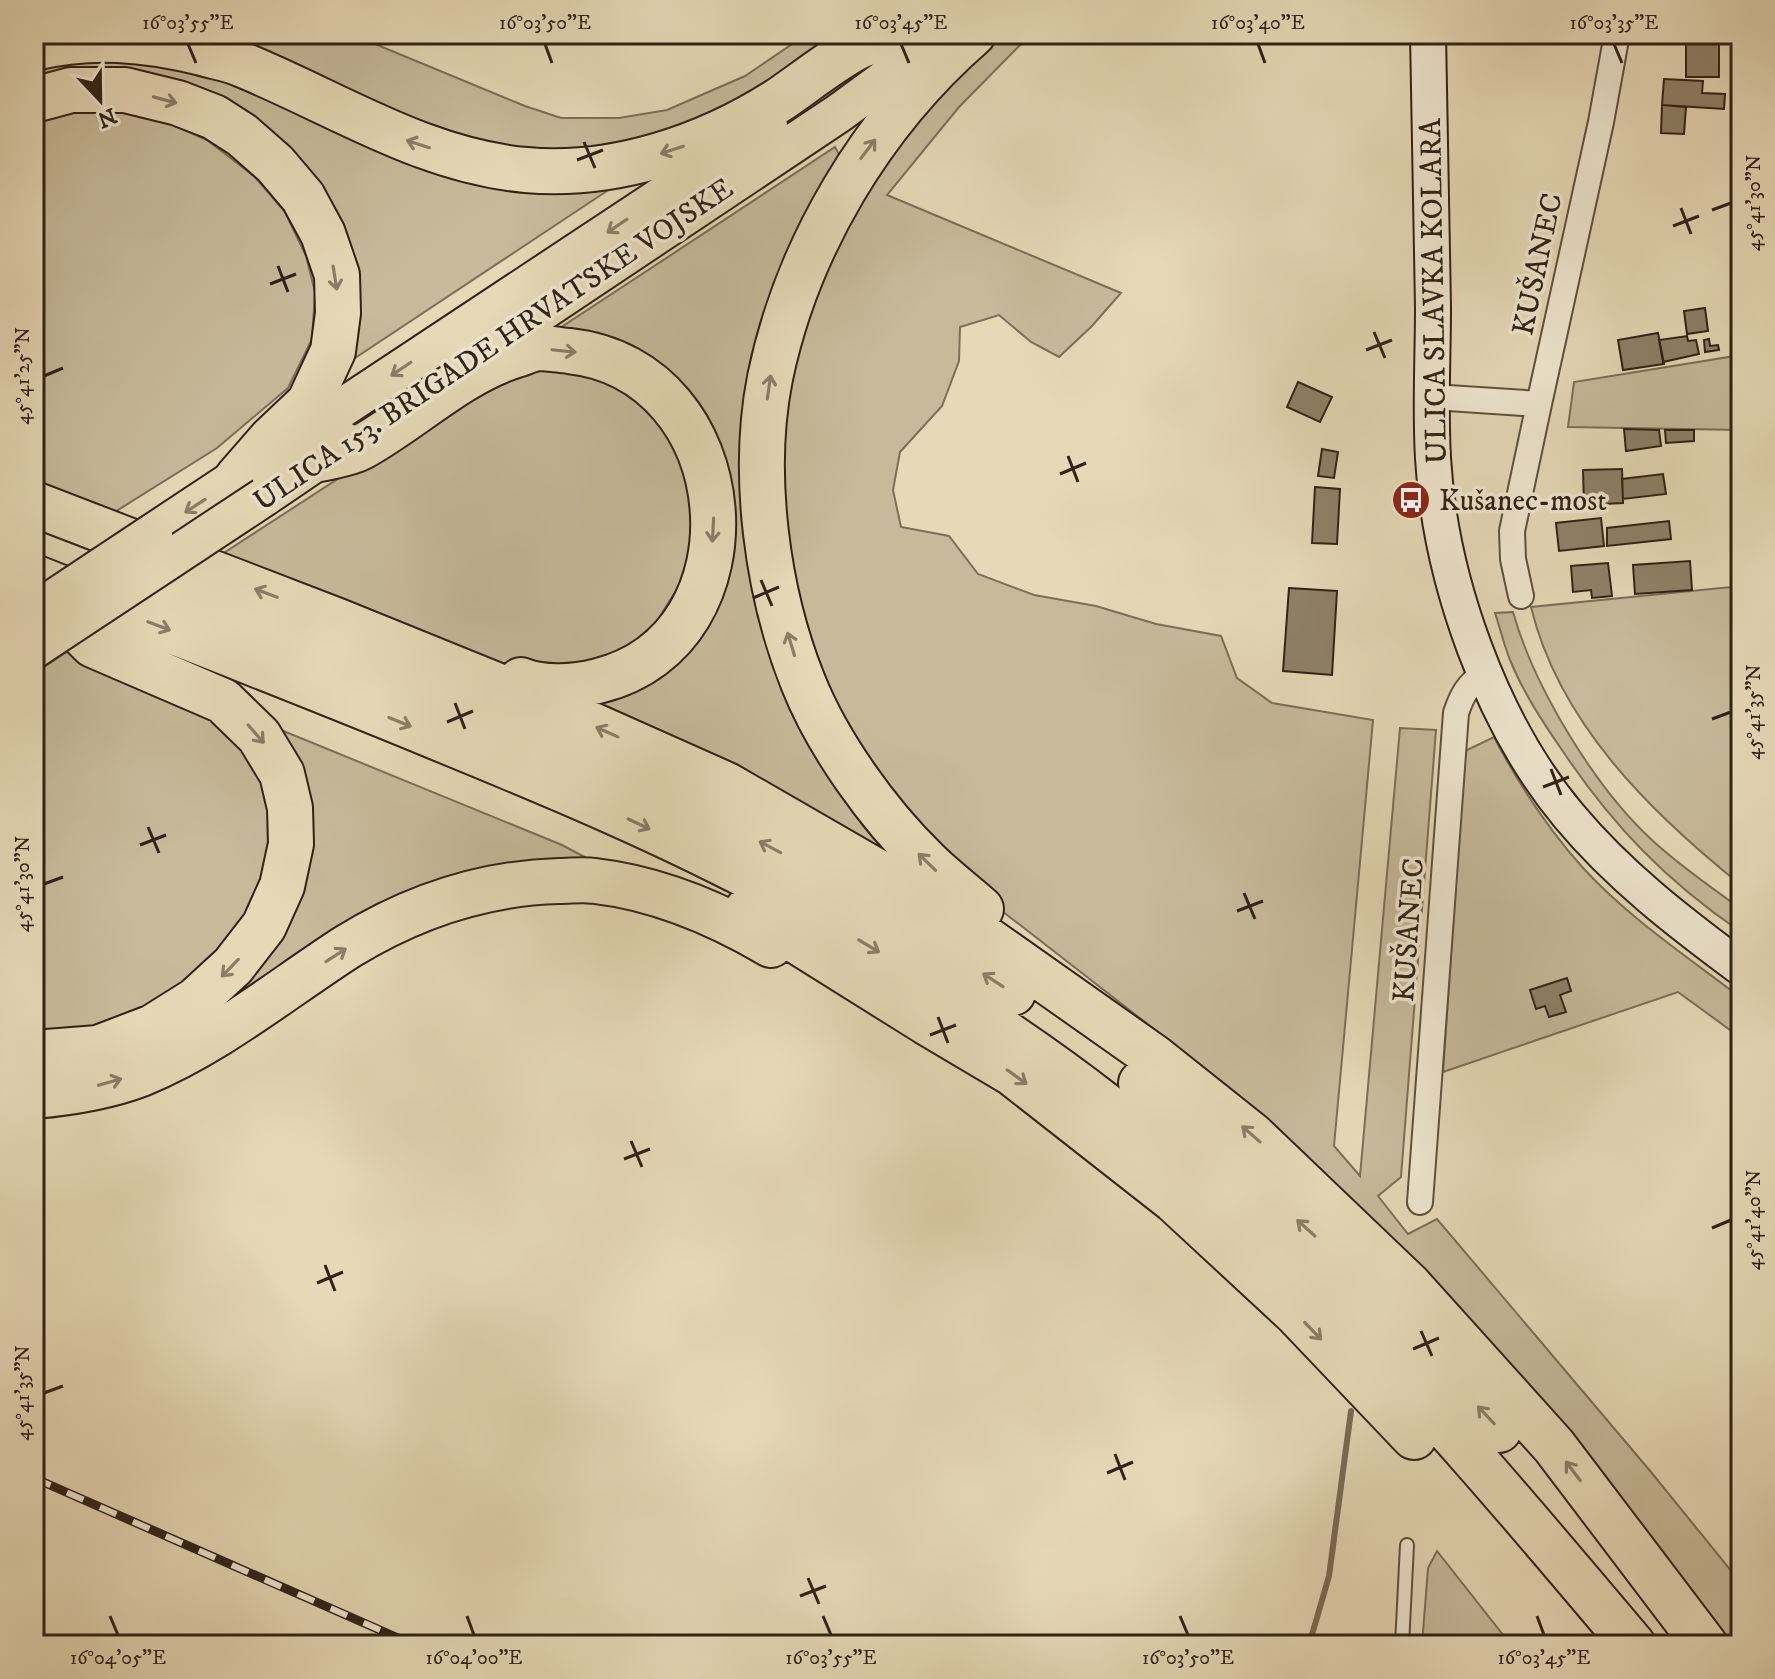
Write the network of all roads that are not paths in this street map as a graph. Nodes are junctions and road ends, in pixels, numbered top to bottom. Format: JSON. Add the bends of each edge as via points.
{"nodes":[{"id":1,"x":947,"y":34,"type":"edge"},
{"id":2,"x":973,"y":34,"type":"edge"},
{"id":3,"x":1428,"y":34,"type":"edge"},
{"id":4,"x":1617,"y":34,"type":"edge"},
{"id":5,"x":892,"y":36,"type":"edge"},
{"id":6,"x":34,"y":48,"type":"edge"},
{"id":7,"x":34,"y":100,"type":"edge"},
{"id":8,"x":1433,"y":397,"type":"junction"},
{"id":9,"x":1539,"y":404,"type":"junction"},
{"id":10,"x":320,"y":459,"type":"junction"},
{"id":11,"x":250,"y":487,"type":"junction"},
{"id":12,"x":34,"y":504,"type":"edge"},
{"id":13,"x":34,"y":536,"type":"edge"},
{"id":14,"x":34,"y":577,"type":"edge"},
{"id":15,"x":1521,"y":596,"type":"dead end"},
{"id":16,"x":47,"y":615,"type":"edge"},
{"id":17,"x":338,"y":621,"type":"junction"},
{"id":18,"x":34,"y":649,"type":"edge"},
{"id":19,"x":1484,"y":674,"type":"junction"},
{"id":20,"x":1741,"y":968,"type":"edge"},
{"id":21,"x":926,"y":1022,"type":"junction"},
{"id":22,"x":34,"y":1053,"type":"edge"},
{"id":23,"x":1154,"y":1057,"type":"junction"},
{"id":24,"x":34,"y":1096,"type":"edge"},
{"id":25,"x":1420,"y":1202,"type":"dead end"},
{"id":26,"x":1407,"y":1545,"type":"dead end"},
{"id":27,"x":1624,"y":1635,"type":"edge"},
{"id":28,"x":1402,"y":1645,"type":"edge"},
{"id":29,"x":1682,"y":1645,"type":"edge"},
{"id":30,"x":1705,"y":1645,"type":"edge"}],
"edges":[{"from":1,"to":10,"type":"main road","name":"ULICA 153. BRIGADE HRVATSKE VOJSKE","via":[[826,122]]},
{"from":23,"to":2,"type":"highway","one_way":true,"via":[[1144,1034],[1032,952],[927,863],[886,818],[857,779],[803,684],[767,540],[762,482],[770,380],[794,295],[862,157],[940,62]]},
{"from":3,"to":8,"type":"main road","name":"ULICA SLAVKA KOLARA"},
{"from":4,"to":9,"type":"street","name":"KUŠANEC"},
{"from":5,"to":6,"type":"highway","one_way":true,"via":[[863,45],[775,103],[678,149],[584,171],[473,162],[403,139],[240,63],[175,46],[118,38]]},
{"from":5,"to":11,"type":"main road","name":"ULICA 153. BRIGADE HRVATSKE VOJSKE","one_way":true},
{"from":7,"to":11,"type":"highway","one_way":true,"via":[[71,90],[125,90],[178,103],[242,135],[303,197],[337,275],[333,351],[309,403],[271,439]]},
{"from":8,"to":9,"type":"street"},
{"from":8,"to":19,"type":"main road","name":"ULICA SLAVKA KOLARA","via":[[1433,460],[1448,558]]},
{"from":9,"to":15,"type":"street","name":"KUŠANEC","via":[[1512,531]]},
{"from":10,"to":11,"type":"main road","name":"ULICA 153. BRIGADE HRVATSKE VOJSKE"},
{"from":10,"to":17,"type":"highway","one_way":true,"via":[[358,449],[491,363],[537,348],[592,354],[625,365],[663,392],[688,424],[707,467],[714,505],[704,581],[686,621],[652,656],[619,676],[579,686],[527,683],[363,620]]},
{"from":11,"to":16,"type":"main road","name":"ULICA 153. BRIGADE HRVATSKE VOJSKE","one_way":true,"bridge":true},
{"from":11,"to":18,"type":"main road","name":"ULICA 153. BRIGADE HRVATSKE VOJSKE","bridge":true},
{"from":17,"to":12,"type":"highway","one_way":true},
{"from":29,"to":13,"type":"highway","one_way":true,"via":[[1527,1460],[1319,1239],[1135,1078],[1062,1025],[820,873],[564,746]]},
{"from":14,"to":27,"type":"highway","one_way":true,"via":[[551,784],[699,852],[779,892],[1040,1057],[1192,1176],[1317,1289]]},
{"from":16,"to":21,"type":"highway","via":[[539,811],[699,884],[769,921]]},
{"from":16,"to":22,"type":"highway","one_way":true,"via":[[93,645],[223,701],[259,736],[282,774],[291,844],[282,886],[264,926],[233,966],[196,1000],[153,1027],[98,1048]]},
{"from":23,"to":17,"type":"highway","one_way":true,"via":[[954,916],[727,785]]},
{"from":19,"to":20,"type":"main road","name":"ULICA SLAVKA KOLARA","via":[[1529,759],[1567,814],[1657,905]]},
{"from":19,"to":25,"type":"street","name":"KUŠANEC","via":[[1472,681],[1456,713]]},
{"from":24,"to":21,"type":"highway","one_way":true,"via":[[76,1092],[139,1074],[233,1025],[400,918],[450,897],[502,885],[594,880],[657,895],[735,924],[865,999]]},
{"from":21,"to":27,"type":"highway","one_way":true,"via":[[1012,1073],[1174,1200],[1296,1313],[1583,1612]]},
{"from":30,"to":23,"type":"highway","one_way":true,"via":[[1554,1446],[1409,1285],[1252,1135]]},
{"from":26,"to":28,"type":"lane"}]}
